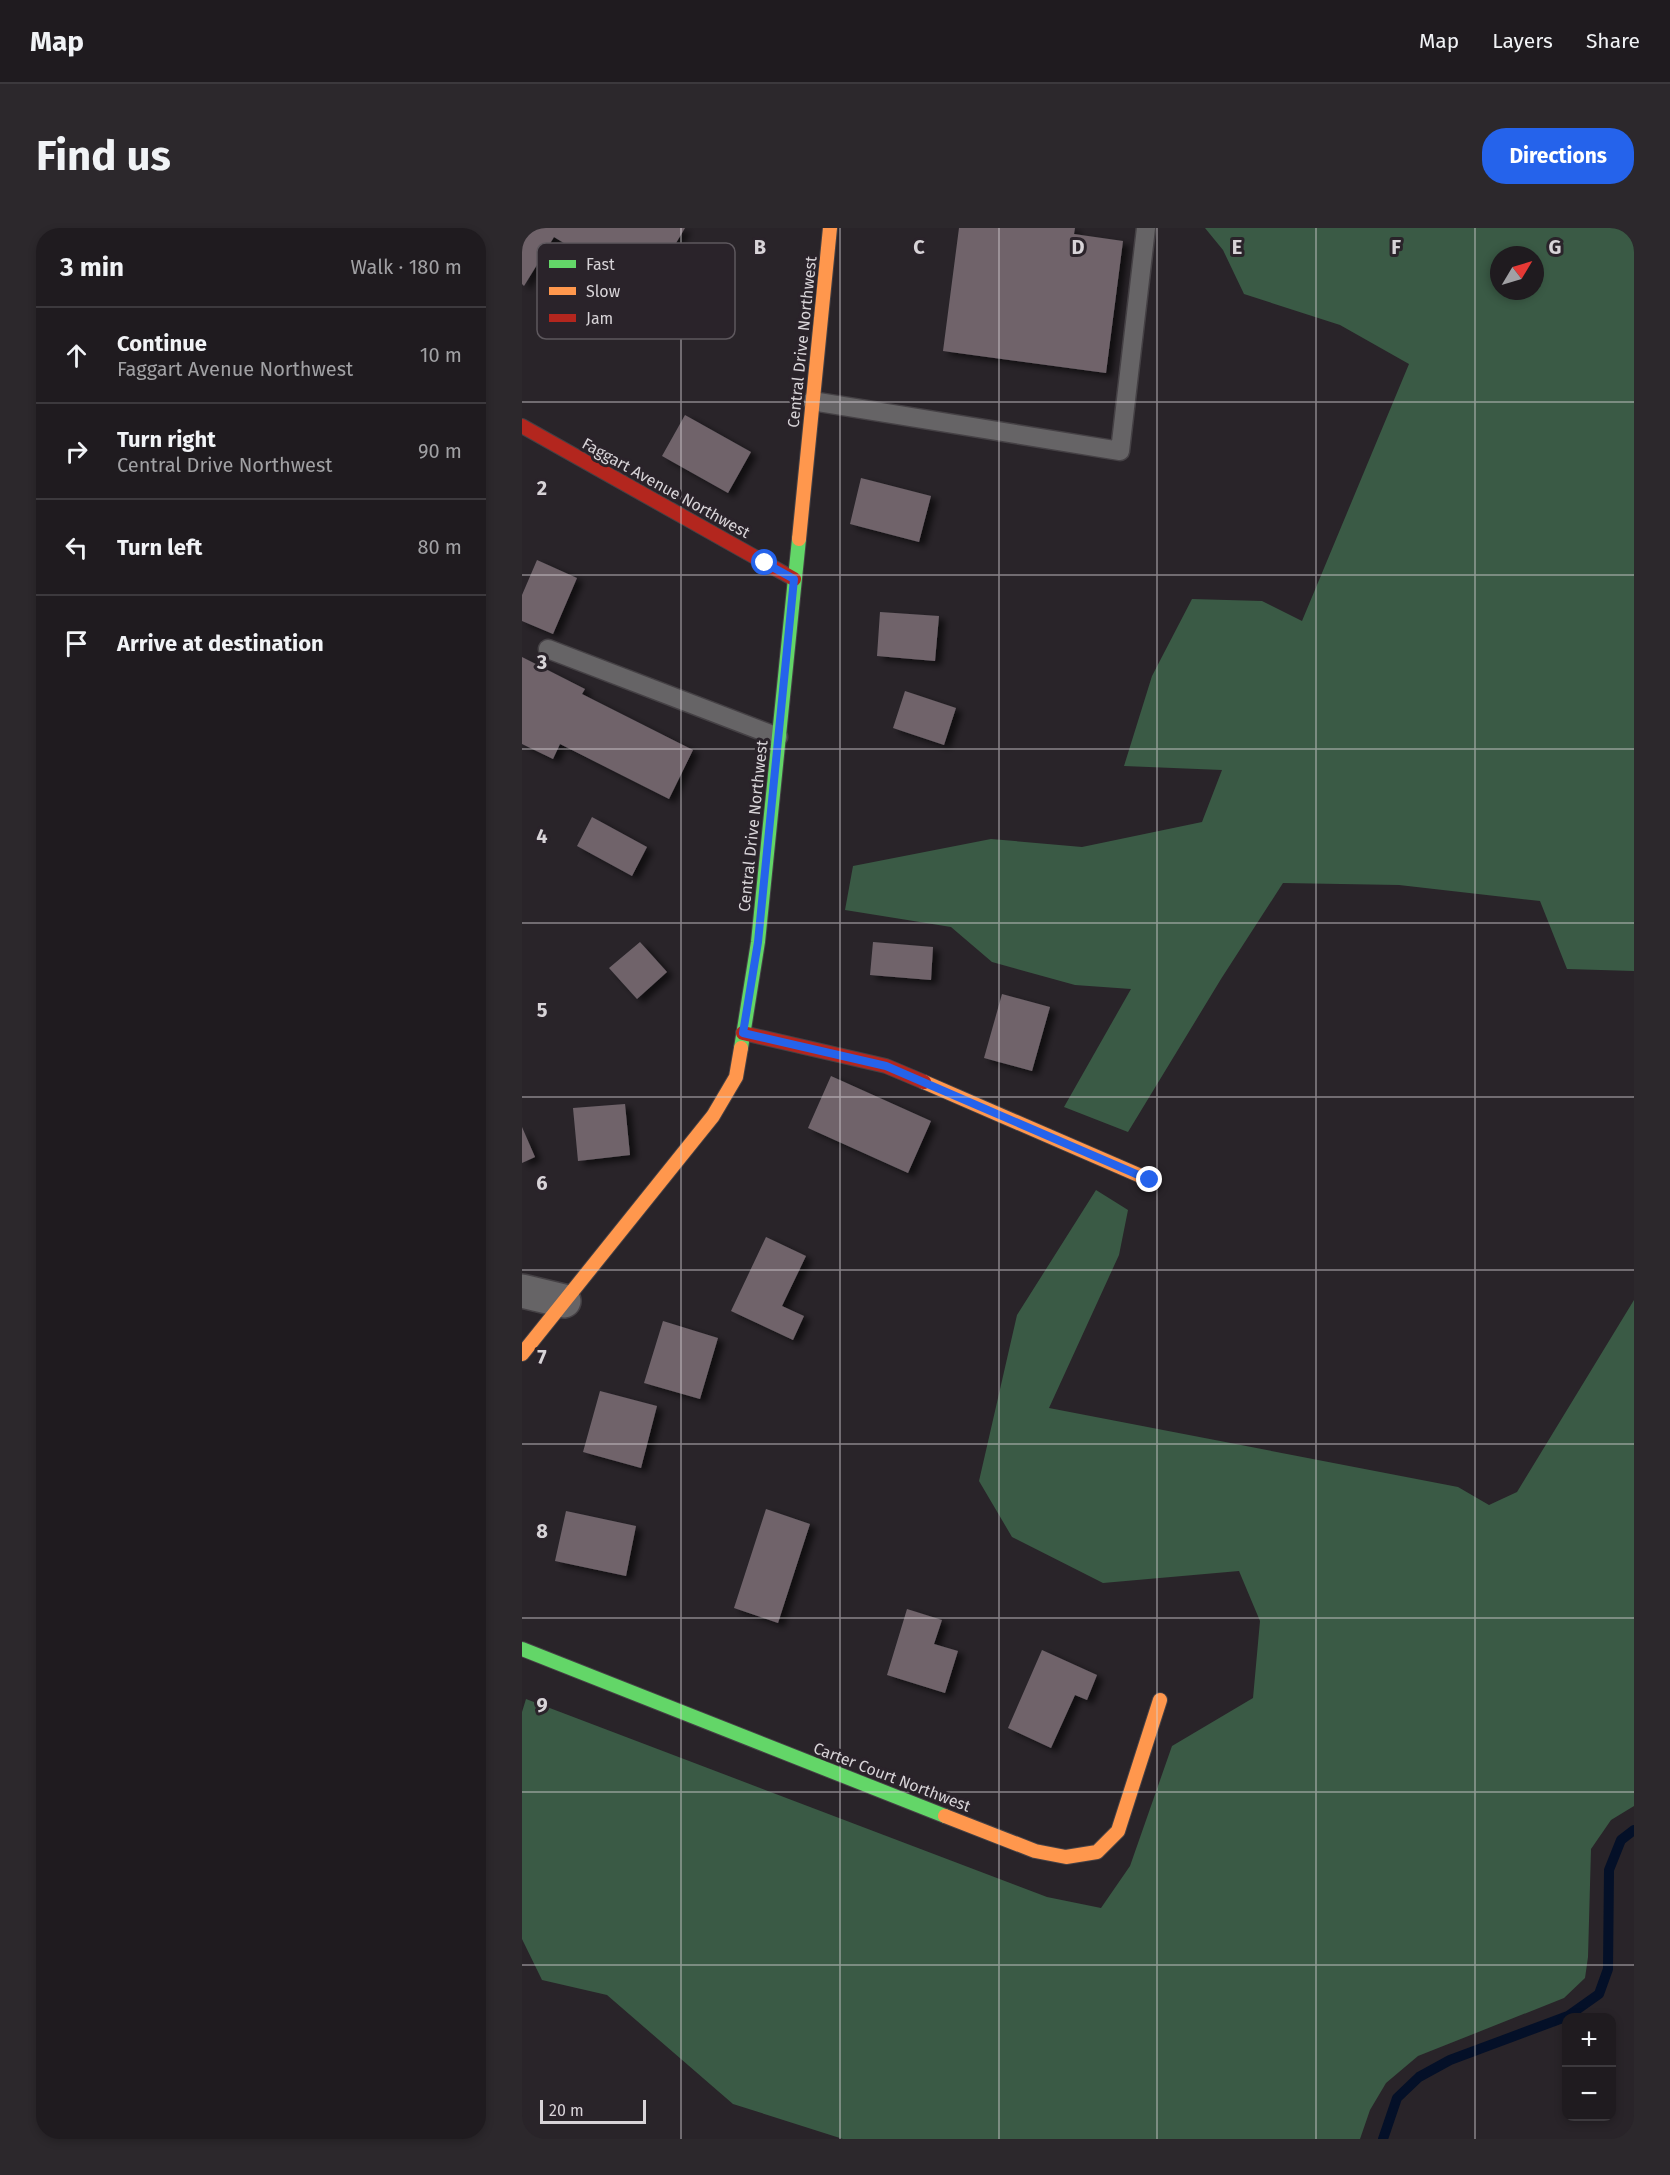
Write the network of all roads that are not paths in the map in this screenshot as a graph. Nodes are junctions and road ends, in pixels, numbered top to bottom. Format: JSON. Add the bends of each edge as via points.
{"nodes":[{"id":1,"x":830,"y":228,"type":"edge"},
{"id":2,"x":1146,"y":228,"type":"edge"},
{"id":3,"x":812,"y":401,"type":"junction"},
{"id":4,"x":522,"y":426,"type":"edge"},
{"id":5,"x":794,"y":579,"type":"junction"},
{"id":6,"x":548,"y":650,"type":"dead end"},
{"id":7,"x":778,"y":737,"type":"junction"},
{"id":8,"x":743,"y":1033,"type":"junction"},
{"id":9,"x":1150,"y":1180,"type":"dead end"},
{"id":10,"x":522,"y":1292,"type":"edge"},
{"id":11,"x":564,"y":1301,"type":"junction"},
{"id":12,"x":522,"y":1354,"type":"edge"},
{"id":13,"x":522,"y":1649,"type":"edge"},
{"id":14,"x":1160,"y":1700,"type":"dead end"}],
"edges":[{"from":1,"to":3,"type":"street","name":"Central Drive Northwest"},
{"from":2,"to":3,"type":"lane","via":[[1120,451]]},
{"from":3,"to":5,"type":"street","name":"Central Drive Northwest"},
{"from":4,"to":5,"type":"street","name":"Faggart Avenue Northwest"},
{"from":5,"to":7,"type":"street","name":"Central Drive Northwest"},
{"from":6,"to":7,"type":"lane"},
{"from":7,"to":8,"type":"street","name":"Central Drive Northwest","via":[[758,942]]},
{"from":8,"to":9,"type":"street","via":[[886,1066]]},
{"from":8,"to":11,"type":"street","name":"Central Drive Northwest","via":[[736,1077],[713,1116]]},
{"from":10,"to":11,"type":"street"},
{"from":11,"to":12,"type":"street","name":"Central Drive Northwest"},
{"from":13,"to":14,"type":"street","name":"Carter Court Northwest","via":[[1035,1851],[1066,1857],[1097,1852],[1118,1831]]}]}
